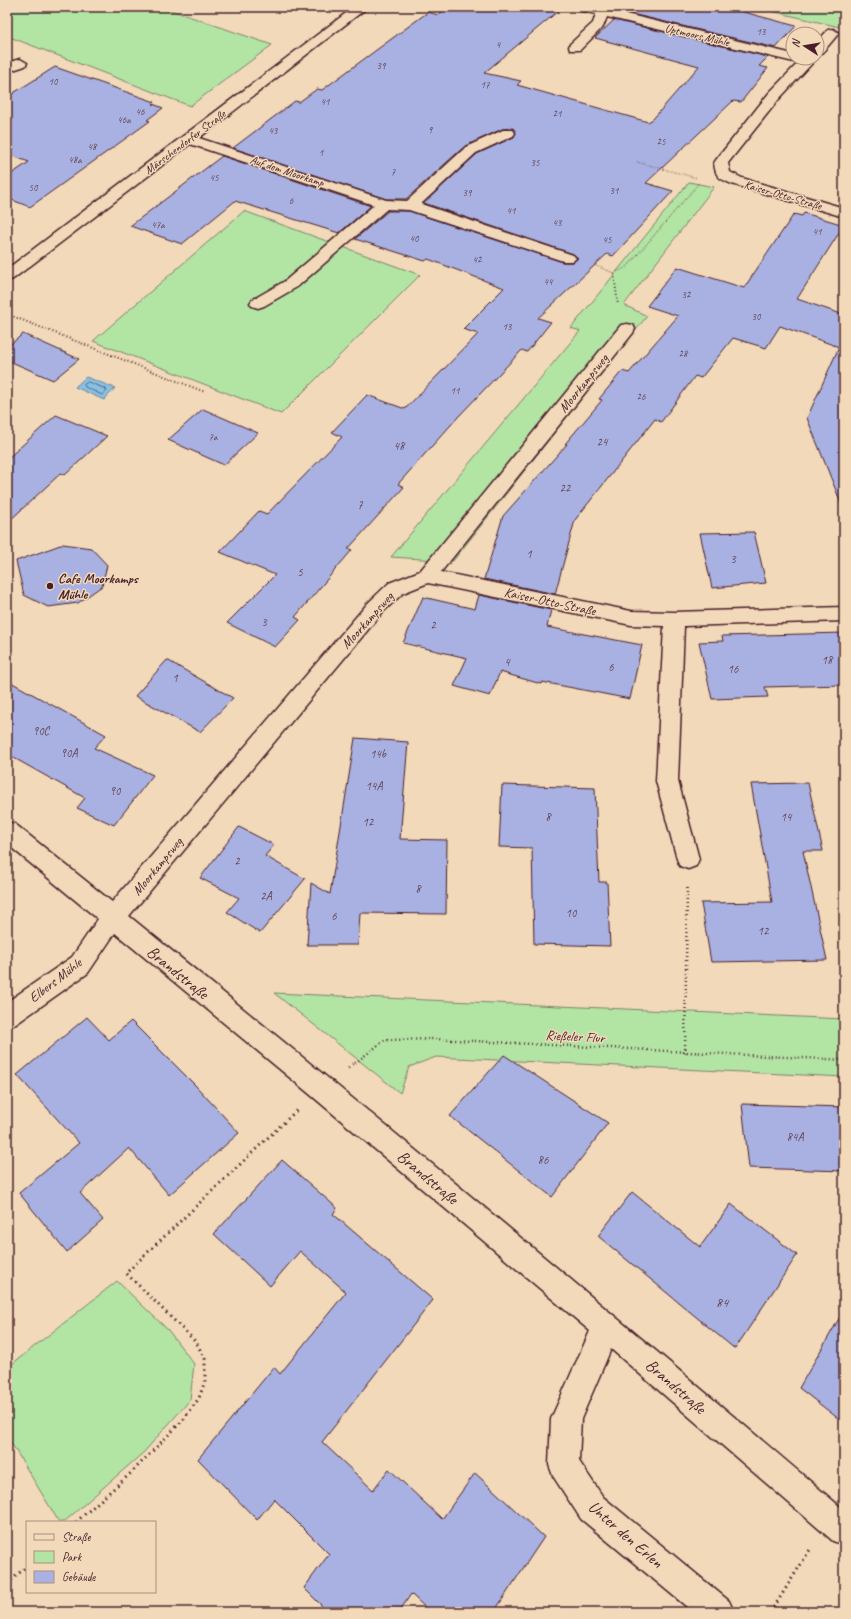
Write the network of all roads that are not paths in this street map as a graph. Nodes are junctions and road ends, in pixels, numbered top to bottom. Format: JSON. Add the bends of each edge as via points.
{"nodes":[{"id":1,"x":362,"y":7,"type":"edge"},
{"id":2,"x":581,"y":7,"type":"edge"},
{"id":3,"x":603,"y":10,"type":"edge"},
{"id":4,"x":833,"y":33,"type":"dead end"},
{"id":5,"x":825,"y":42,"type":"edge"},
{"id":6,"x":575,"y":47,"type":"dead end"},
{"id":7,"x":785,"y":54,"type":"edge"},
{"id":8,"x":20,"y":63,"type":"dead end"},
{"id":9,"x":802,"y":66,"type":"edge"},
{"id":10,"x":7,"y":68,"type":"edge"},
{"id":11,"x":508,"y":133,"type":"dead end"},
{"id":12,"x":189,"y":139,"type":"junction"},
{"id":13,"x":723,"y":174,"type":"joint"},
{"id":14,"x":384,"y":204,"type":"junction"},
{"id":15,"x":411,"y":206,"type":"junction"},
{"id":16,"x":844,"y":213,"type":"edge"},
{"id":17,"x":568,"y":258,"type":"dead end"},
{"id":18,"x":7,"y":276,"type":"edge"},
{"id":19,"x":258,"y":303,"type":"dead end"},
{"id":20,"x":627,"y":329,"type":"road end"},
{"id":21,"x":427,"y":576,"type":"junction"},
{"id":22,"x":844,"y":614,"type":"edge"},
{"id":23,"x":674,"y":619,"type":"junction"},
{"id":24,"x":7,"y":831,"type":"edge"},
{"id":25,"x":688,"y":859,"type":"road end"},
{"id":26,"x":112,"y":919,"type":"junction"},
{"id":27,"x":7,"y":1016,"type":"edge"},
{"id":28,"x":606,"y":1326,"type":"junction"},
{"id":29,"x":837,"y":1524,"type":"edge"},
{"id":30,"x":718,"y":1612,"type":"edge"}],
"edges":[{"from":1,"to":12,"type":"street","name":"Märschendorfer Straße"},
{"from":2,"to":3,"type":"street","name":"Uptmoors Mühle"},
{"from":3,"to":6,"type":"street","via":[[599,24]]},
{"from":3,"to":7,"type":"street","name":"Uptmoors Mühle"},
{"from":4,"to":5,"type":"street"},
{"from":8,"to":10,"type":"street"},
{"from":9,"to":13,"type":"street","name":"Uptmoors Mühle","via":[[774,96],[721,163]]},
{"from":11,"to":15,"type":"street","via":[[471,150]]},
{"from":12,"to":14,"type":"street","name":"Auf dem Moorkamp"},
{"from":12,"to":18,"type":"street","name":"Märschendorfer Straße"},
{"from":13,"to":16,"type":"street","name":"Kaiser-Otto-Straße","via":[[736,181]]},
{"from":14,"to":15,"type":"street","name":"Auf dem Moorkamp"},
{"from":14,"to":19,"type":"street","via":[[291,284]]},
{"from":15,"to":17,"type":"street","name":"Auf dem Moorkamp"},
{"from":20,"to":21,"type":"street","name":"Moorkampsweg"},
{"from":21,"to":23,"type":"street","name":"Kaiser-Otto-Straße","via":[[631,618]]},
{"from":21,"to":26,"type":"street","name":"Moorkampsweg","via":[[396,588],[375,608]]},
{"from":22,"to":23,"type":"street","name":"Kaiser-Otto-Straße"},
{"from":23,"to":25,"type":"street","via":[[666,781]]},
{"from":24,"to":26,"type":"street","name":"Brandstraße"},
{"from":26,"to":27,"type":"street","name":"Elbers Mühle","via":[[80,965]]},
{"from":26,"to":28,"type":"street","name":"Brandstraße","via":[[321,1087]]},
{"from":28,"to":29,"type":"street","name":"Brandstraße"},
{"from":28,"to":30,"type":"street","name":"Unter den Erlen","via":[[566,1419],[564,1465],[592,1508]]}]}
